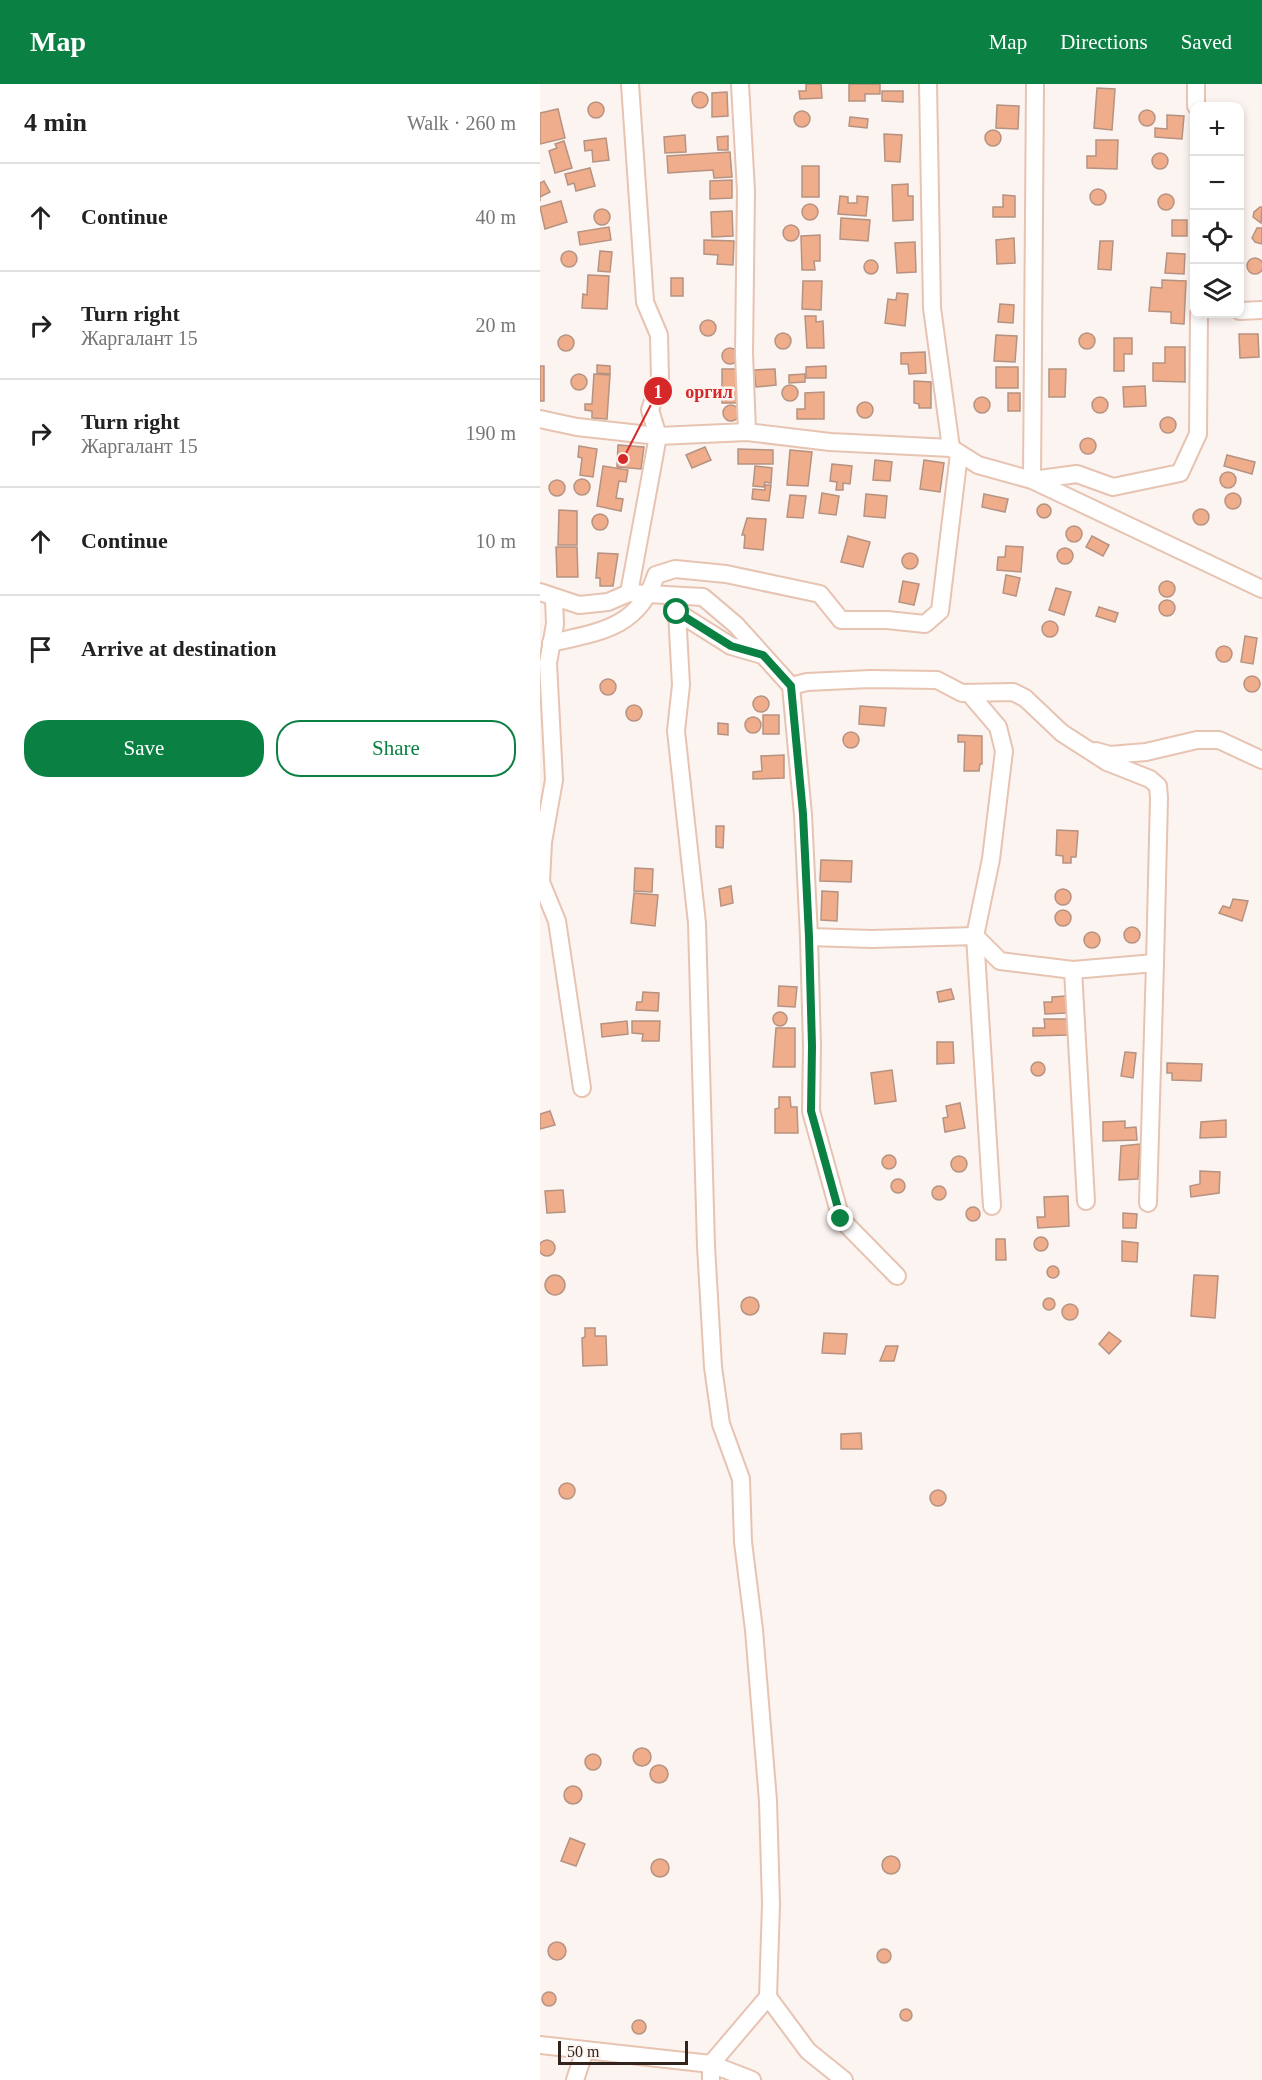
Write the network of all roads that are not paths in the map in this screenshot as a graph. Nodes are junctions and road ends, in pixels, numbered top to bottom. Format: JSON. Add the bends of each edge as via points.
{"nodes":[{"id":1,"x":630,"y":84,"type":"edge"},
{"id":2,"x":740,"y":84,"type":"edge"},
{"id":3,"x":928,"y":84,"type":"edge"},
{"id":4,"x":1035,"y":84,"type":"edge"},
{"id":5,"x":1196,"y":84,"type":"edge"},
{"id":6,"x":1196,"y":102,"type":"edge"},
{"id":7,"x":1262,"y":310,"type":"edge"},
{"id":8,"x":1244,"y":311,"type":"edge"},
{"id":9,"x":1199,"y":318,"type":"edge"},
{"id":10,"x":540,"y":419,"type":"edge"},
{"id":11,"x":747,"y":432,"type":"junction"},
{"id":12,"x":658,"y":436,"type":"junction"},
{"id":13,"x":955,"y":451,"type":"junction"},
{"id":14,"x":1032,"y":480,"type":"junction"},
{"id":15,"x":1262,"y":589,"type":"edge"},
{"id":16,"x":629,"y":593,"type":"junction"},
{"id":17,"x":547,"y":595,"type":"edge"},
{"id":18,"x":658,"y":595,"type":"junction"},
{"id":19,"x":677,"y":612,"type":"junction"},
{"id":20,"x":552,"y":643,"type":"junction"},
{"id":21,"x":763,"y":655,"type":"junction"},
{"id":22,"x":791,"y":686,"type":"junction"},
{"id":23,"x":969,"y":693,"type":"junction"},
{"id":24,"x":1089,"y":750,"type":"junction"},
{"id":25,"x":1262,"y":760,"type":"edge"},
{"id":26,"x":975,"y":936,"type":"junction"},
{"id":27,"x":809,"y":937,"type":"junction"},
{"id":28,"x":1155,"y":963,"type":"junction"},
{"id":29,"x":1073,"y":970,"type":"junction"},
{"id":30,"x":582,"y":1088,"type":"dead end"},
{"id":31,"x":1086,"y":1202,"type":"dead end"},
{"id":32,"x":1148,"y":1203,"type":"dead end"},
{"id":33,"x":992,"y":1206,"type":"dead end"},
{"id":34,"x":897,"y":1276,"type":"dead end"},
{"id":35,"x":768,"y":1997,"type":"junction"},
{"id":36,"x":540,"y":2045,"type":"edge"},
{"id":37,"x":585,"y":2050,"type":"junction"},
{"id":38,"x":711,"y":2072,"type":"edge"},
{"id":39,"x":575,"y":2080,"type":"edge"},
{"id":40,"x":752,"y":2080,"type":"edge"},
{"id":41,"x":844,"y":2080,"type":"edge"}],
"edges":[{"from":1,"to":12,"type":"street","via":[[645,302],[659,335],[660,380],[650,410]]},
{"from":2,"to":11,"type":"street","via":[[746,191]]},
{"from":3,"to":13,"type":"street","via":[[932,308]]},
{"from":4,"to":14,"type":"street"},
{"from":5,"to":6,"type":"street"},
{"from":7,"to":8,"type":"street"},
{"from":9,"to":14,"type":"street","via":[[1198,434],[1180,473],[1113,486],[1077,474]]},
{"from":10,"to":12,"type":"street"},
{"from":11,"to":12,"type":"street"},
{"from":11,"to":13,"type":"street"},
{"from":12,"to":16,"type":"street"},
{"from":13,"to":14,"type":"street","via":[[978,465]]},
{"from":13,"to":18,"type":"street","via":[[940,611],[925,624],[841,620],[820,594],[726,574],[675,569],[656,575]]},
{"from":14,"to":15,"type":"street"},
{"from":16,"to":17,"type":"street","via":[[608,602],[579,605]]},
{"from":16,"to":18,"type":"street"},
{"from":17,"to":20,"type":"street","via":[[555,624]]},
{"from":18,"to":19,"type":"street"},
{"from":18,"to":20,"type":"street","via":[[601,632]]},
{"from":18,"to":21,"type":"street","via":[[703,597]]},
{"from":19,"to":21,"type":"street","via":[[731,646]]},
{"from":19,"to":35,"type":"street","via":[[681,686],[676,731],[697,923],[706,1246],[714,1367],[721,1424],[741,1479],[743,1542],[768,1801]]},
{"from":20,"to":30,"type":"street","via":[[548,663],[554,780],[543,842],[541,882],[557,921]]},
{"from":21,"to":22,"type":"street"},
{"from":22,"to":23,"type":"street","via":[[870,679],[937,680]]},
{"from":22,"to":27,"type":"street"},
{"from":23,"to":24,"type":"street","via":[[1013,692]]},
{"from":23,"to":26,"type":"street","via":[[999,727],[1004,751],[991,859]]},
{"from":24,"to":25,"type":"street","via":[[1110,755],[1219,740]]},
{"from":24,"to":28,"type":"street","via":[[1107,762],[1150,778],[1158,786]]},
{"from":26,"to":27,"type":"street"},
{"from":26,"to":29,"type":"street","via":[[1000,961]]},
{"from":26,"to":33,"type":"street"},
{"from":27,"to":34,"type":"street","via":[[811,1111],[841,1219]]},
{"from":28,"to":29,"type":"street"},
{"from":28,"to":32,"type":"street"},
{"from":29,"to":31,"type":"street"},
{"from":35,"to":38,"type":"street"},
{"from":35,"to":41,"type":"street","via":[[808,2051]]},
{"from":36,"to":37,"type":"street"},
{"from":37,"to":38,"type":"street"},
{"from":37,"to":39,"type":"street"},
{"from":38,"to":40,"type":"street"}]}
